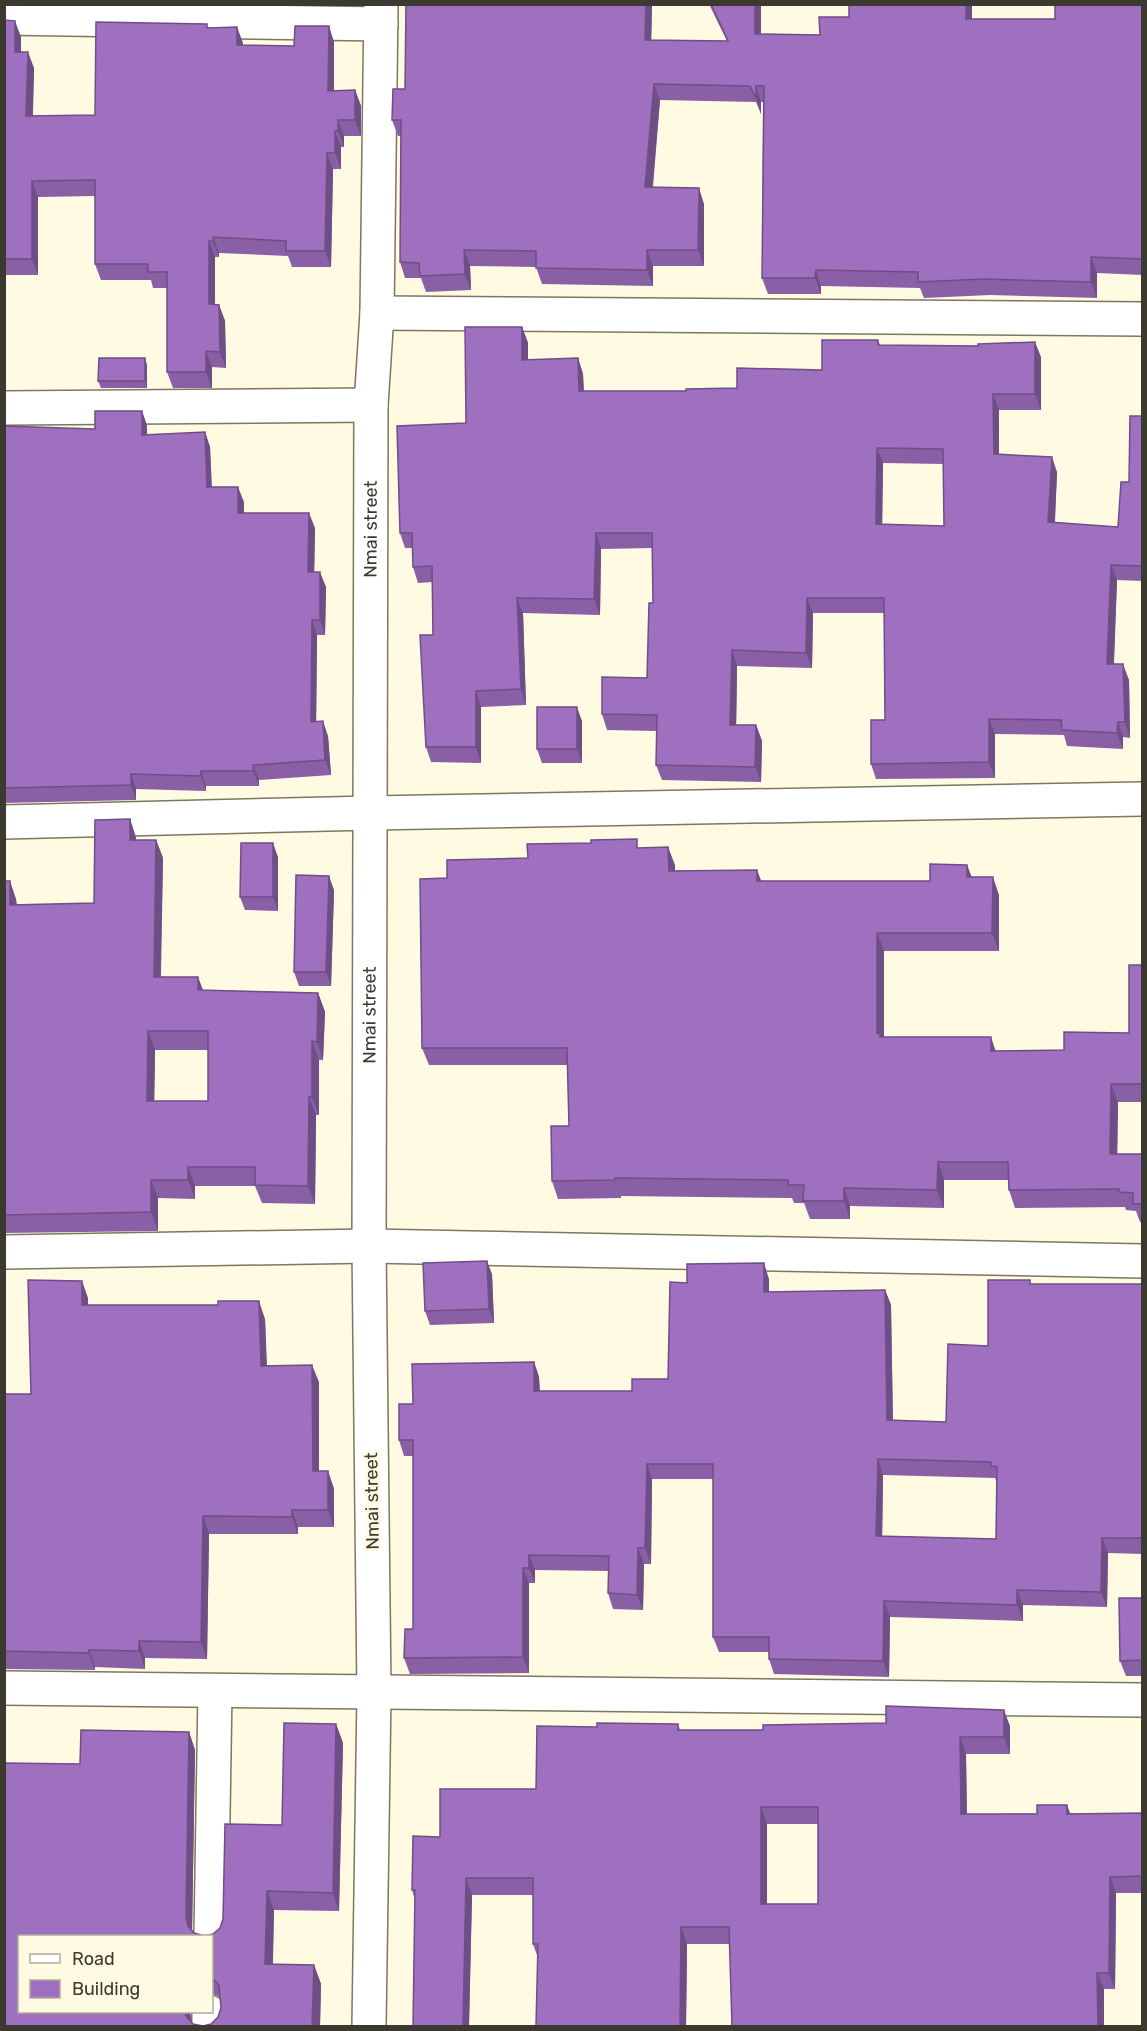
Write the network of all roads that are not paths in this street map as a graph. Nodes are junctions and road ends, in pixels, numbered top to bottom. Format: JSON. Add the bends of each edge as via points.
{"nodes":[{"id":1,"x":381,"y":14,"type":"edge"},
{"id":2,"x":4,"y":18,"type":"edge"},
{"id":3,"x":377,"y":313,"type":"junction"},
{"id":4,"x":1143,"y":319,"type":"edge"},
{"id":5,"x":370,"y":405,"type":"junction"},
{"id":6,"x":4,"y":408,"type":"edge"},
{"id":7,"x":1143,"y":799,"type":"edge"},
{"id":8,"x":371,"y":813,"type":"junction"},
{"id":9,"x":4,"y":822,"type":"edge"},
{"id":10,"x":369,"y":1246,"type":"junction"},
{"id":11,"x":4,"y":1252,"type":"edge"},
{"id":12,"x":1143,"y":1261,"type":"edge"},
{"id":13,"x":4,"y":1688,"type":"edge"},
{"id":14,"x":214,"y":1691,"type":"junction"},
{"id":15,"x":374,"y":1693,"type":"junction"},
{"id":16,"x":1143,"y":1700,"type":"edge"},
{"id":17,"x":211,"y":1935,"type":"edge"},
{"id":18,"x":369,"y":2026,"type":"edge"}],
"edges":[{"from":1,"to":2,"type":"street"},
{"from":1,"to":3,"type":"street","name":"Nmai street"},
{"from":3,"to":4,"type":"street"},
{"from":3,"to":5,"type":"street","name":"Nmai street"},
{"from":5,"to":6,"type":"street"},
{"from":5,"to":8,"type":"street","name":"Nmai street"},
{"from":7,"to":8,"type":"street"},
{"from":8,"to":9,"type":"street"},
{"from":8,"to":10,"type":"street","name":"Nmai street"},
{"from":10,"to":11,"type":"street"},
{"from":10,"to":12,"type":"street"},
{"from":10,"to":15,"type":"street","name":"Nmai street"},
{"from":13,"to":14,"type":"street"},
{"from":14,"to":15,"type":"street"},
{"from":14,"to":17,"type":"street"},
{"from":15,"to":16,"type":"street"},
{"from":15,"to":18,"type":"street","name":"Nmai street"}]}
